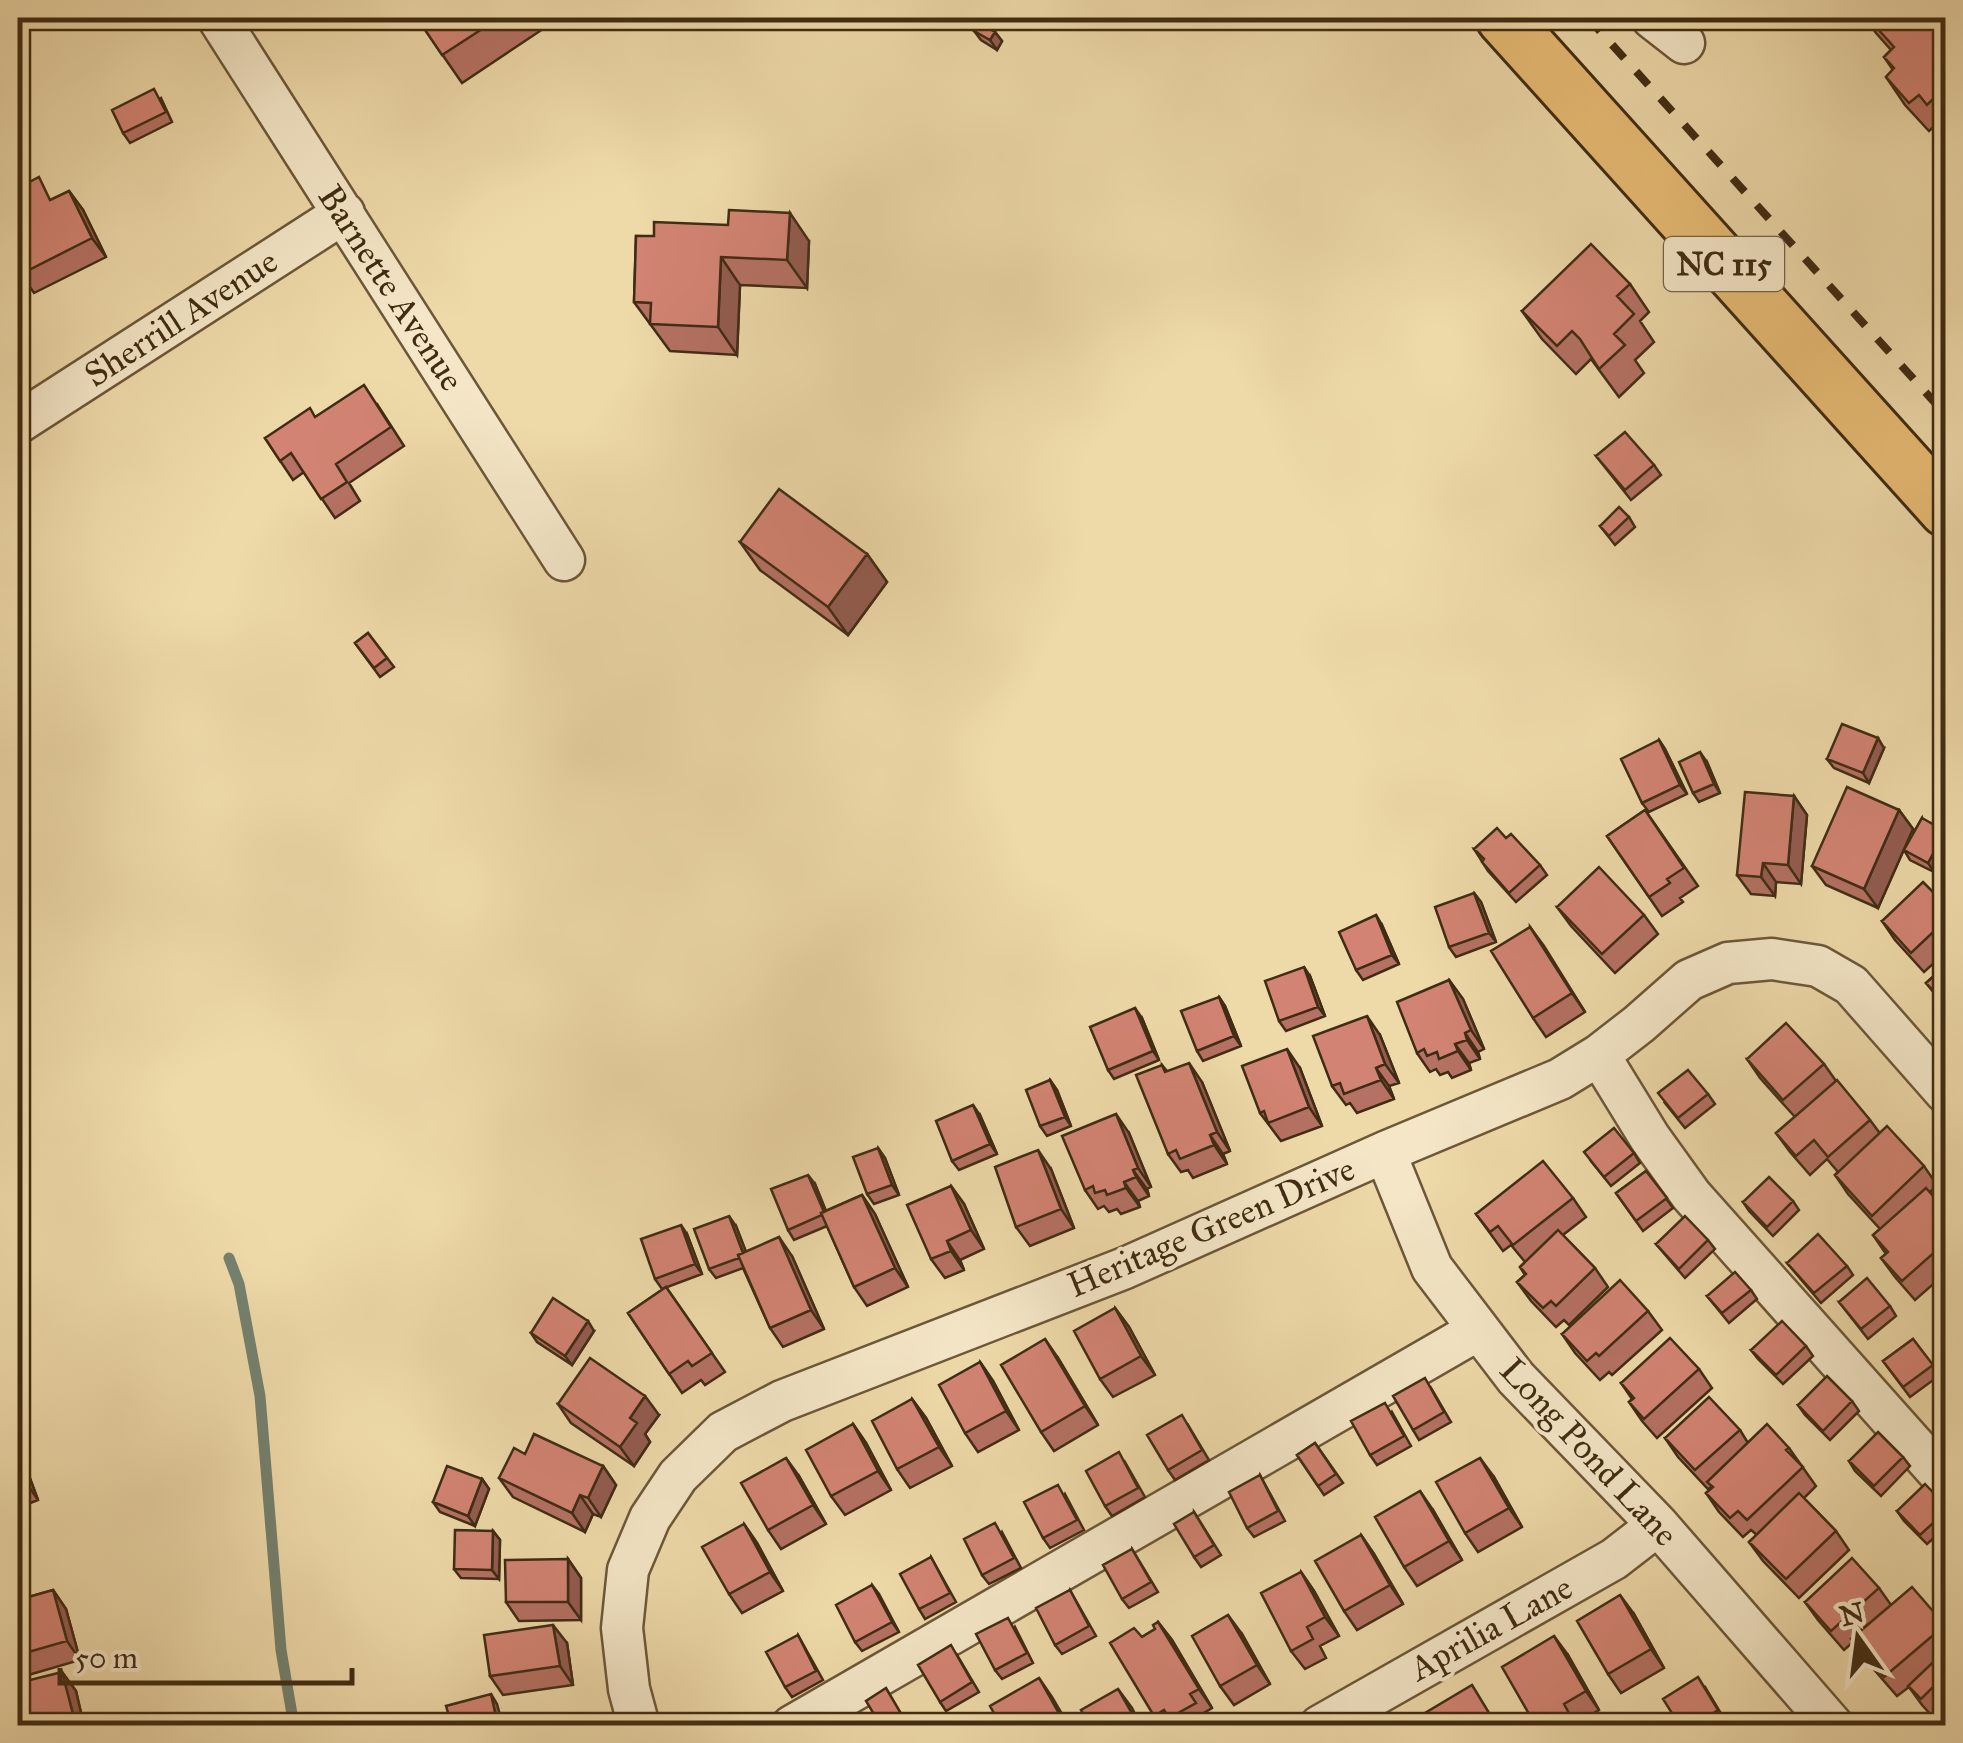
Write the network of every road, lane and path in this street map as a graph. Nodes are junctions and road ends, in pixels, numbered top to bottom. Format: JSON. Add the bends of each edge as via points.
{"nodes":[{"id":1,"x":218,"y":18,"type":"edge"},
{"id":2,"x":1503,"y":18,"type":"edge"},
{"id":3,"x":1652,"y":18,"type":"edge"},
{"id":4,"x":1684,"y":43,"type":"dead end"},
{"id":5,"x":344,"y":213,"type":"junction"},
{"id":6,"x":18,"y":424,"type":"edge"},
{"id":7,"x":1946,"y":510,"type":"edge"},
{"id":8,"x":564,"y":560,"type":"dead end"},
{"id":9,"x":1599,"y":1055,"type":"junction"},
{"id":10,"x":1946,"y":1094,"type":"edge"},
{"id":11,"x":1385,"y":1152,"type":"junction"},
{"id":12,"x":1478,"y":1330,"type":"junction"},
{"id":13,"x":1946,"y":1481,"type":"edge"},
{"id":14,"x":1658,"y":1525,"type":"junction"},
{"id":15,"x":639,"y":1726,"type":"edge"},
{"id":16,"x":792,"y":1726,"type":"edge"},
{"id":17,"x":1320,"y":1726,"type":"edge"},
{"id":18,"x":1833,"y":1726,"type":"edge"}],
"edges":[{"from":1,"to":5,"type":"street","name":"Barnette Avenue"},
{"from":2,"to":7,"type":"main road","number":"NC 115"},
{"from":3,"to":4,"type":"street"},
{"from":5,"to":6,"type":"street","name":"Sherrill Avenue"},
{"from":5,"to":8,"type":"street","name":"Barnette Avenue"},
{"from":9,"to":10,"type":"street","name":"Heritage Green Drive","via":[[1689,980],[1728,963],[1772,959],[1818,966],[1851,986]]},
{"from":9,"to":11,"type":"street","name":"Heritage Green Drive","via":[[1560,1079]]},
{"from":9,"to":13,"type":"street","via":[[1691,1195]]},
{"from":11,"to":12,"type":"street","name":"Long Pond Lane","via":[[1432,1268]]},
{"from":11,"to":15,"type":"street","name":"Heritage Green Drive","via":[[1124,1268],[782,1401],[724,1432],[678,1476],[628,1570],[622,1628]]},
{"from":12,"to":14,"type":"street","name":"Long Pond Lane"},
{"from":12,"to":16,"type":"street"},
{"from":14,"to":17,"type":"street","name":"Aprilia Lane","via":[[1614,1559]]},
{"from":14,"to":18,"type":"street","name":"Long Pond Lane"}]}
